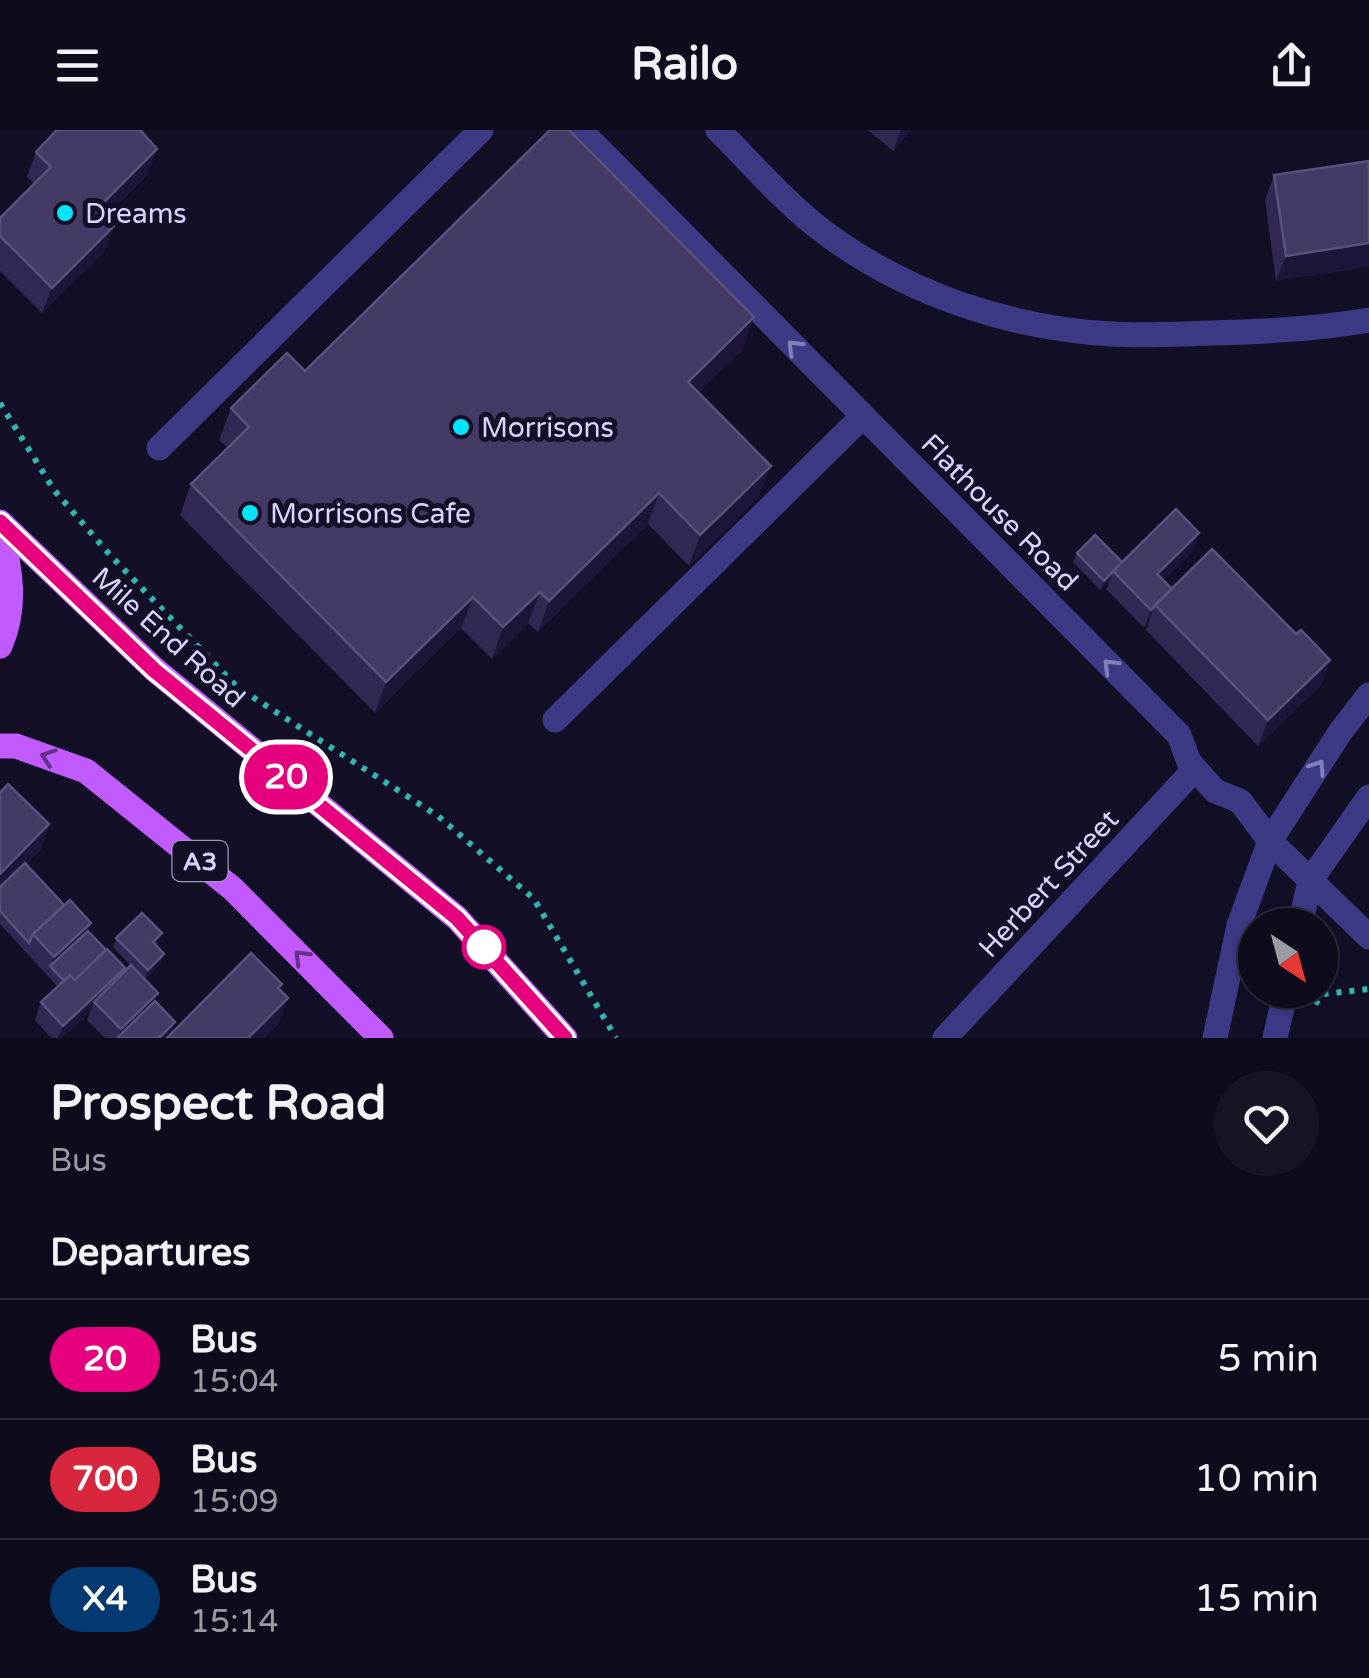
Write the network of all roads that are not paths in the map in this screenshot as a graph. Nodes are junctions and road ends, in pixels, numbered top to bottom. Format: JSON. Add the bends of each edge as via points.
{"nodes":[{"id":1,"x":481,"y":130,"type":"edge"},
{"id":2,"x":580,"y":130,"type":"edge"},
{"id":3,"x":718,"y":130,"type":"edge"},
{"id":4,"x":1369,"y":320,"type":"edge"},
{"id":5,"x":862,"y":416,"type":"junction"},
{"id":6,"x":159,"y":448,"type":"dead end"},
{"id":7,"x":0,"y":522,"type":"edge"},
{"id":8,"x":0,"y":530,"type":"edge"},
{"id":9,"x":0,"y":646,"type":"edge"},
{"id":10,"x":1369,"y":695,"type":"edge"},
{"id":11,"x":555,"y":720,"type":"dead end"},
{"id":12,"x":0,"y":746,"type":"edge"},
{"id":13,"x":1196,"y":769,"type":"junction"},
{"id":14,"x":1369,"y":796,"type":"edge"},
{"id":15,"x":1270,"y":840,"type":"junction"},
{"id":16,"x":1310,"y":882,"type":"junction"},
{"id":17,"x":1304,"y":908,"type":"edge"},
{"id":18,"x":1369,"y":937,"type":"edge"},
{"id":19,"x":1282,"y":1008,"type":"edge"},
{"id":20,"x":380,"y":1038,"type":"edge"},
{"id":21,"x":565,"y":1038,"type":"edge"},
{"id":22,"x":945,"y":1038,"type":"edge"},
{"id":23,"x":1214,"y":1038,"type":"edge"},
{"id":24,"x":1275,"y":1038,"type":"edge"}],
"edges":[{"from":1,"to":6,"type":"street"},
{"from":5,"to":2,"type":"street","name":"Flathouse Road","one_way":true},
{"from":3,"to":4,"type":"street","via":[[847,249],[919,288],[997,317],[1137,335]]},
{"from":5,"to":11,"type":"street"},
{"from":13,"to":5,"type":"street","name":"Flathouse Road","one_way":true,"via":[[1179,735]]},
{"from":7,"to":21,"type":"main road","name":"Mile End Road","via":[[154,670],[457,918]]},
{"from":8,"to":9,"type":"main road","via":[[11,601]]},
{"from":15,"to":10,"type":"street","one_way":true},
{"from":20,"to":12,"type":"main road","number":"A3","one_way":true,"via":[[233,889],[86,770]]},
{"from":13,"to":15,"type":"street","name":"Flathouse Road","via":[[1215,791],[1240,801]]},
{"from":13,"to":22,"type":"street","name":"Herbert Street"},
{"from":14,"to":16,"type":"street"},
{"from":15,"to":16,"type":"street","name":"Flathouse Road"},
{"from":15,"to":23,"type":"street","via":[[1239,924]]},
{"from":16,"to":17,"type":"street"},
{"from":16,"to":18,"type":"street","name":"Flathouse Road"},
{"from":19,"to":24,"type":"street"}]}
